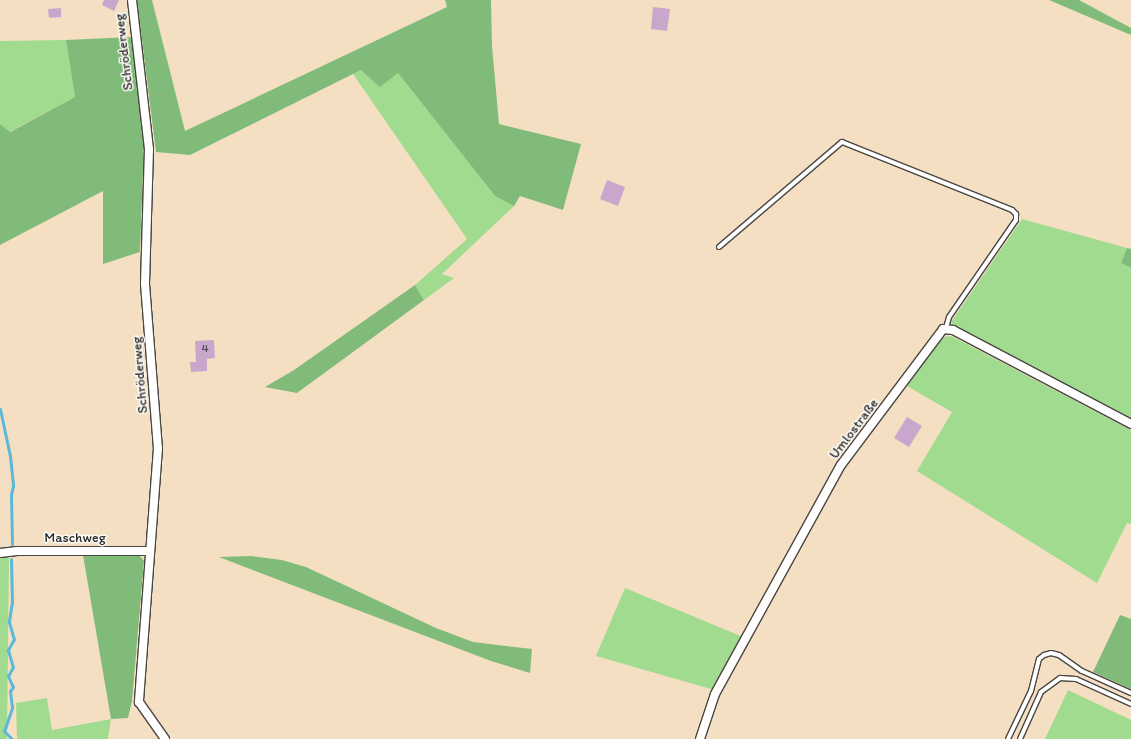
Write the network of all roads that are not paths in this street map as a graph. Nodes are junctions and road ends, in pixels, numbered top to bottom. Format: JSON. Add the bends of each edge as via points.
{"nodes":[{"id":1,"x":132,"y":0,"type":"edge"},
{"id":2,"x":719,"y":247,"type":"dead end"},
{"id":3,"x":946,"y":328,"type":"junction"},
{"id":4,"x":1131,"y":424,"type":"edge"},
{"id":5,"x":149,"y":551,"type":"junction"},
{"id":6,"x":0,"y":553,"type":"edge"},
{"id":7,"x":1131,"y":694,"type":"edge"},
{"id":8,"x":1131,"y":704,"type":"edge"},
{"id":9,"x":165,"y":739,"type":"edge"},
{"id":10,"x":700,"y":739,"type":"edge"},
{"id":11,"x":1008,"y":739,"type":"edge"},
{"id":12,"x":1020,"y":739,"type":"edge"}],
"edges":[{"from":1,"to":5,"type":"street","name":"Schröderweg","via":[[150,149],[145,284],[158,448]]},
{"from":2,"to":3,"type":"lane","via":[[842,142],[1012,210],[1016,214],[1016,220],[949,317]]},
{"from":3,"to":4,"type":"street"},
{"from":3,"to":10,"type":"street","name":"Umlostraße","via":[[940,332],[841,465],[715,694]]},
{"from":5,"to":6,"type":"street","name":"Maschweg","via":[[17,550]]},
{"from":5,"to":9,"type":"street","name":"Schröderweg","via":[[138,702]]},
{"from":7,"to":11,"type":"lane","via":[[1082,671],[1059,655],[1044,655],[1039,659],[1031,691]]},
{"from":8,"to":12,"type":"lane","via":[[1076,680],[1060,678],[1041,692]]}]}
